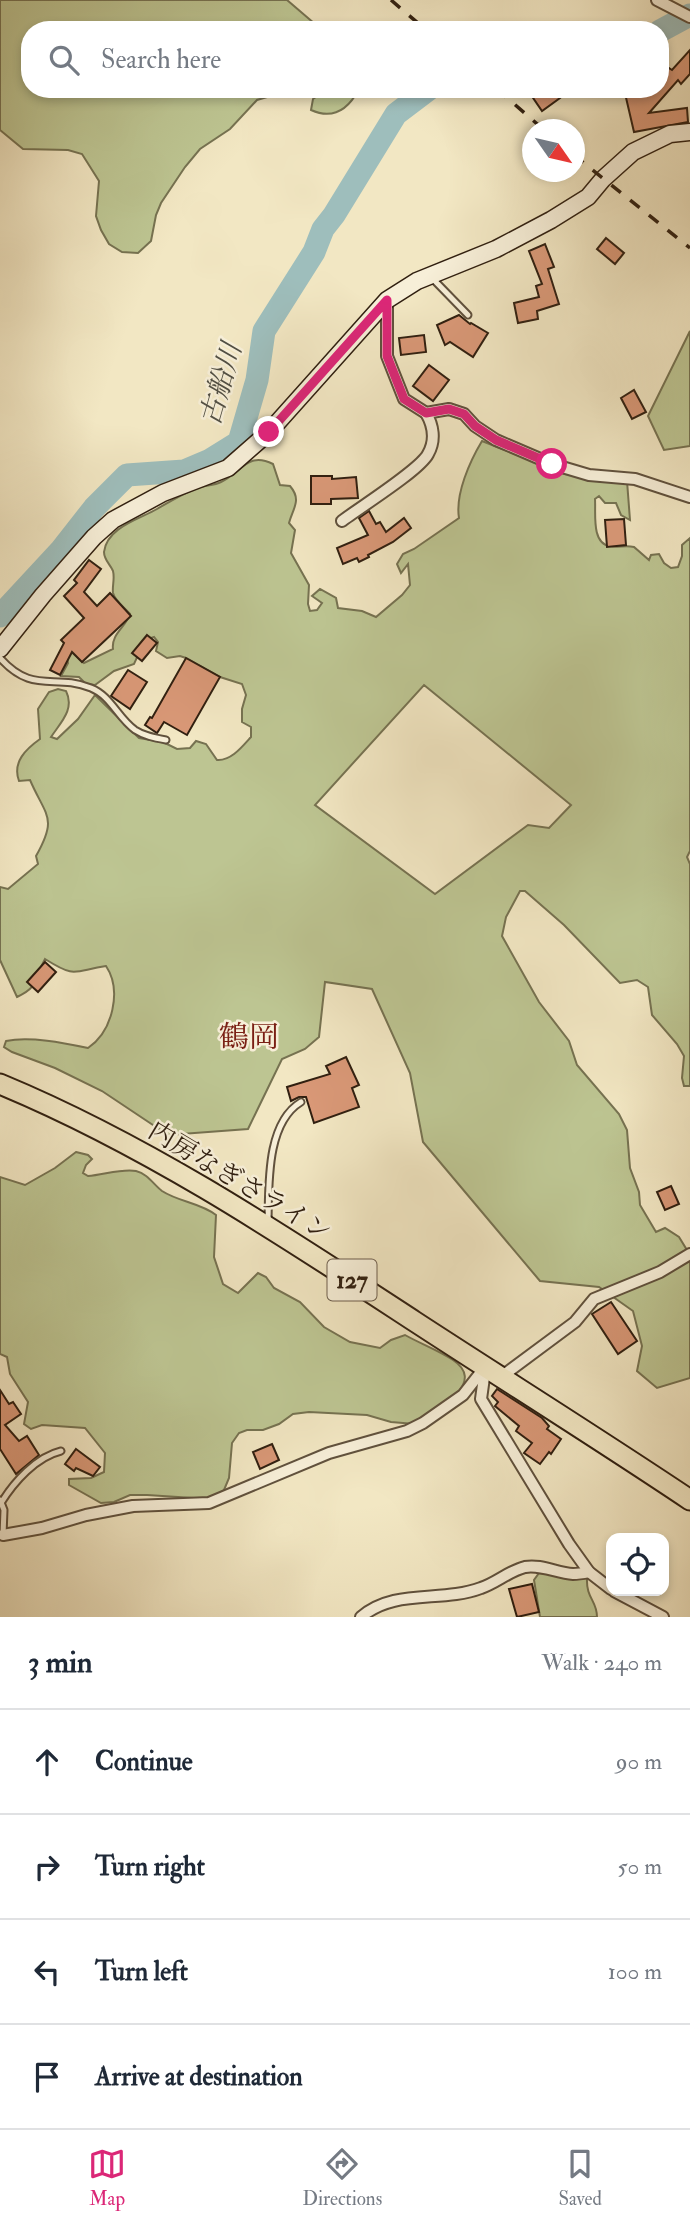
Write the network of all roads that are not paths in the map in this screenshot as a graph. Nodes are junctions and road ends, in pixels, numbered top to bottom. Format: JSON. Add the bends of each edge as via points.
{"nodes":[{"id":1,"x":657,"y":0,"type":"edge"},
{"id":2,"x":687,"y":15,"type":"edge"},
{"id":3,"x":690,"y":132,"type":"edge"},
{"id":4,"x":430,"y":276,"type":"junction"},
{"id":5,"x":387,"y":300,"type":"junction"},
{"id":6,"x":468,"y":315,"type":"dead end"},
{"id":7,"x":426,"y":413,"type":"junction"},
{"id":8,"x":690,"y":497,"type":"edge"},
{"id":9,"x":342,"y":521,"type":"dead end"},
{"id":10,"x":0,"y":649,"type":"edge"},
{"id":11,"x":0,"y":658,"type":"edge"},
{"id":12,"x":166,"y":740,"type":"dead end"},
{"id":13,"x":0,"y":1084,"type":"edge"},
{"id":14,"x":301,"y":1102,"type":"dead end"},
{"id":15,"x":268,"y":1228,"type":"junction"},
{"id":16,"x":690,"y":1254,"type":"edge"},
{"id":17,"x":493,"y":1372,"type":"junction"},
{"id":18,"x":61,"y":1451,"type":"dead end"},
{"id":19,"x":690,"y":1500,"type":"edge"},
{"id":20,"x":1,"y":1501,"type":"edge"},
{"id":21,"x":3,"y":1535,"type":"joint"},
{"id":22,"x":589,"y":1572,"type":"junction"},
{"id":23,"x":606,"y":1585,"type":"edge"},
{"id":24,"x":624,"y":1596,"type":"edge"},
{"id":25,"x":361,"y":1617,"type":"edge"},
{"id":26,"x":663,"y":1617,"type":"edge"}],
"edges":[{"from":1,"to":2,"type":"street"},
{"from":3,"to":4,"type":"street","via":[[670,134],[633,152],[588,197],[551,220]]},
{"from":4,"to":5,"type":"street"},
{"from":4,"to":6,"type":"lane"},
{"from":5,"to":7,"type":"street","via":[[387,356],[404,399]]},
{"from":5,"to":10,"type":"street","via":[[269,432],[228,468],[163,494],[93,537]]},
{"from":7,"to":8,"type":"street","via":[[449,409],[464,414],[496,440],[552,464],[589,475],[635,479]]},
{"from":7,"to":9,"type":"street","via":[[432,424],[429,454]]},
{"from":11,"to":12,"type":"lane","via":[[27,680],[90,688],[115,706],[132,728]]},
{"from":13,"to":15,"type":"highway","name":"内房なぎさライン","number":"127","via":[[116,1138]]},
{"from":14,"to":15,"type":"lane","via":[[278,1130]]},
{"from":15,"to":17,"type":"highway","name":"内房なぎさライン","number":"127"},
{"from":16,"to":17,"type":"street","via":[[660,1272],[594,1299],[575,1322]]},
{"from":17,"to":19,"type":"highway","name":"内房なぎさライン","number":"127"},
{"from":17,"to":21,"type":"street","via":[[407,1431],[329,1453],[209,1503],[133,1506]]},
{"from":17,"to":22,"type":"street","via":[[481,1399]]},
{"from":18,"to":20,"type":"lane","via":[[28,1471]]},
{"from":20,"to":21,"type":"lane"},
{"from":22,"to":23,"type":"street"},
{"from":22,"to":25,"type":"street","via":[[525,1567],[481,1588],[389,1601]]},
{"from":24,"to":26,"type":"street"}]}
